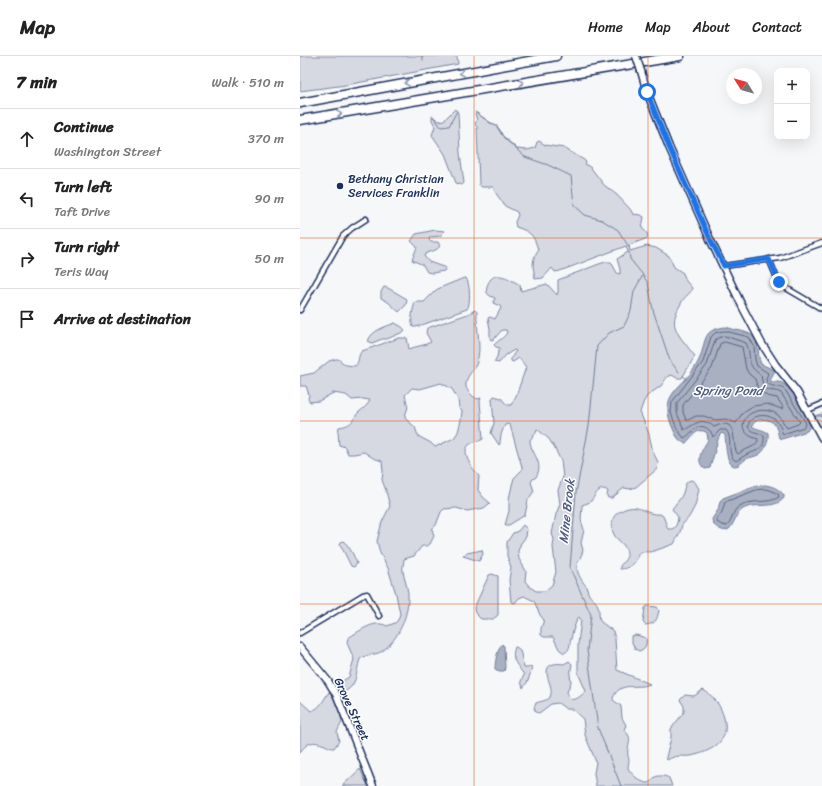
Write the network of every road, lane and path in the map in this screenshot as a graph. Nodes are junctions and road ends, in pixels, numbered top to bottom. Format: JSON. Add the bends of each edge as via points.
{"nodes":[{"id":1,"x":556,"y":56,"type":"edge"},
{"id":2,"x":636,"y":56,"type":"edge"},
{"id":3,"x":680,"y":56,"type":"edge"},
{"id":4,"x":300,"y":103,"type":"edge"},
{"id":5,"x":300,"y":120,"type":"edge"},
{"id":6,"x":366,"y":219,"type":"dead end"},
{"id":7,"x":822,"y":243,"type":"edge"},
{"id":8,"x":769,"y":259,"type":"junction"},
{"id":9,"x":724,"y":266,"type":"junction"},
{"id":10,"x":822,"y":309,"type":"edge"},
{"id":11,"x":300,"y":310,"type":"edge"},
{"id":12,"x":822,"y":404,"type":"edge"},
{"id":13,"x":808,"y":410,"type":"junction"},
{"id":14,"x":822,"y":438,"type":"edge"},
{"id":15,"x":379,"y":616,"type":"dead end"},
{"id":16,"x":300,"y":633,"type":"edge"},
{"id":17,"x":300,"y":647,"type":"edge"},
{"id":18,"x":373,"y":786,"type":"edge"}],
"edges":[{"from":1,"to":4,"type":"highway","one_way":true},
{"from":2,"to":9,"type":"main road","bridge":true,"via":[[669,147]]},
{"from":5,"to":3,"type":"highway","one_way":true},
{"from":6,"to":11,"type":"street","via":[[343,236]]},
{"from":7,"to":8,"type":"street"},
{"from":8,"to":9,"type":"street"},
{"from":8,"to":10,"type":"street","via":[[781,285]]},
{"from":9,"to":13,"type":"main road","via":[[762,344]]},
{"from":12,"to":13,"type":"street"},
{"from":13,"to":14,"type":"main road"},
{"from":15,"to":16,"type":"street","via":[[367,594]]},
{"from":17,"to":18,"type":"main road","name":"Grove Street","via":[[337,696]]}]}
